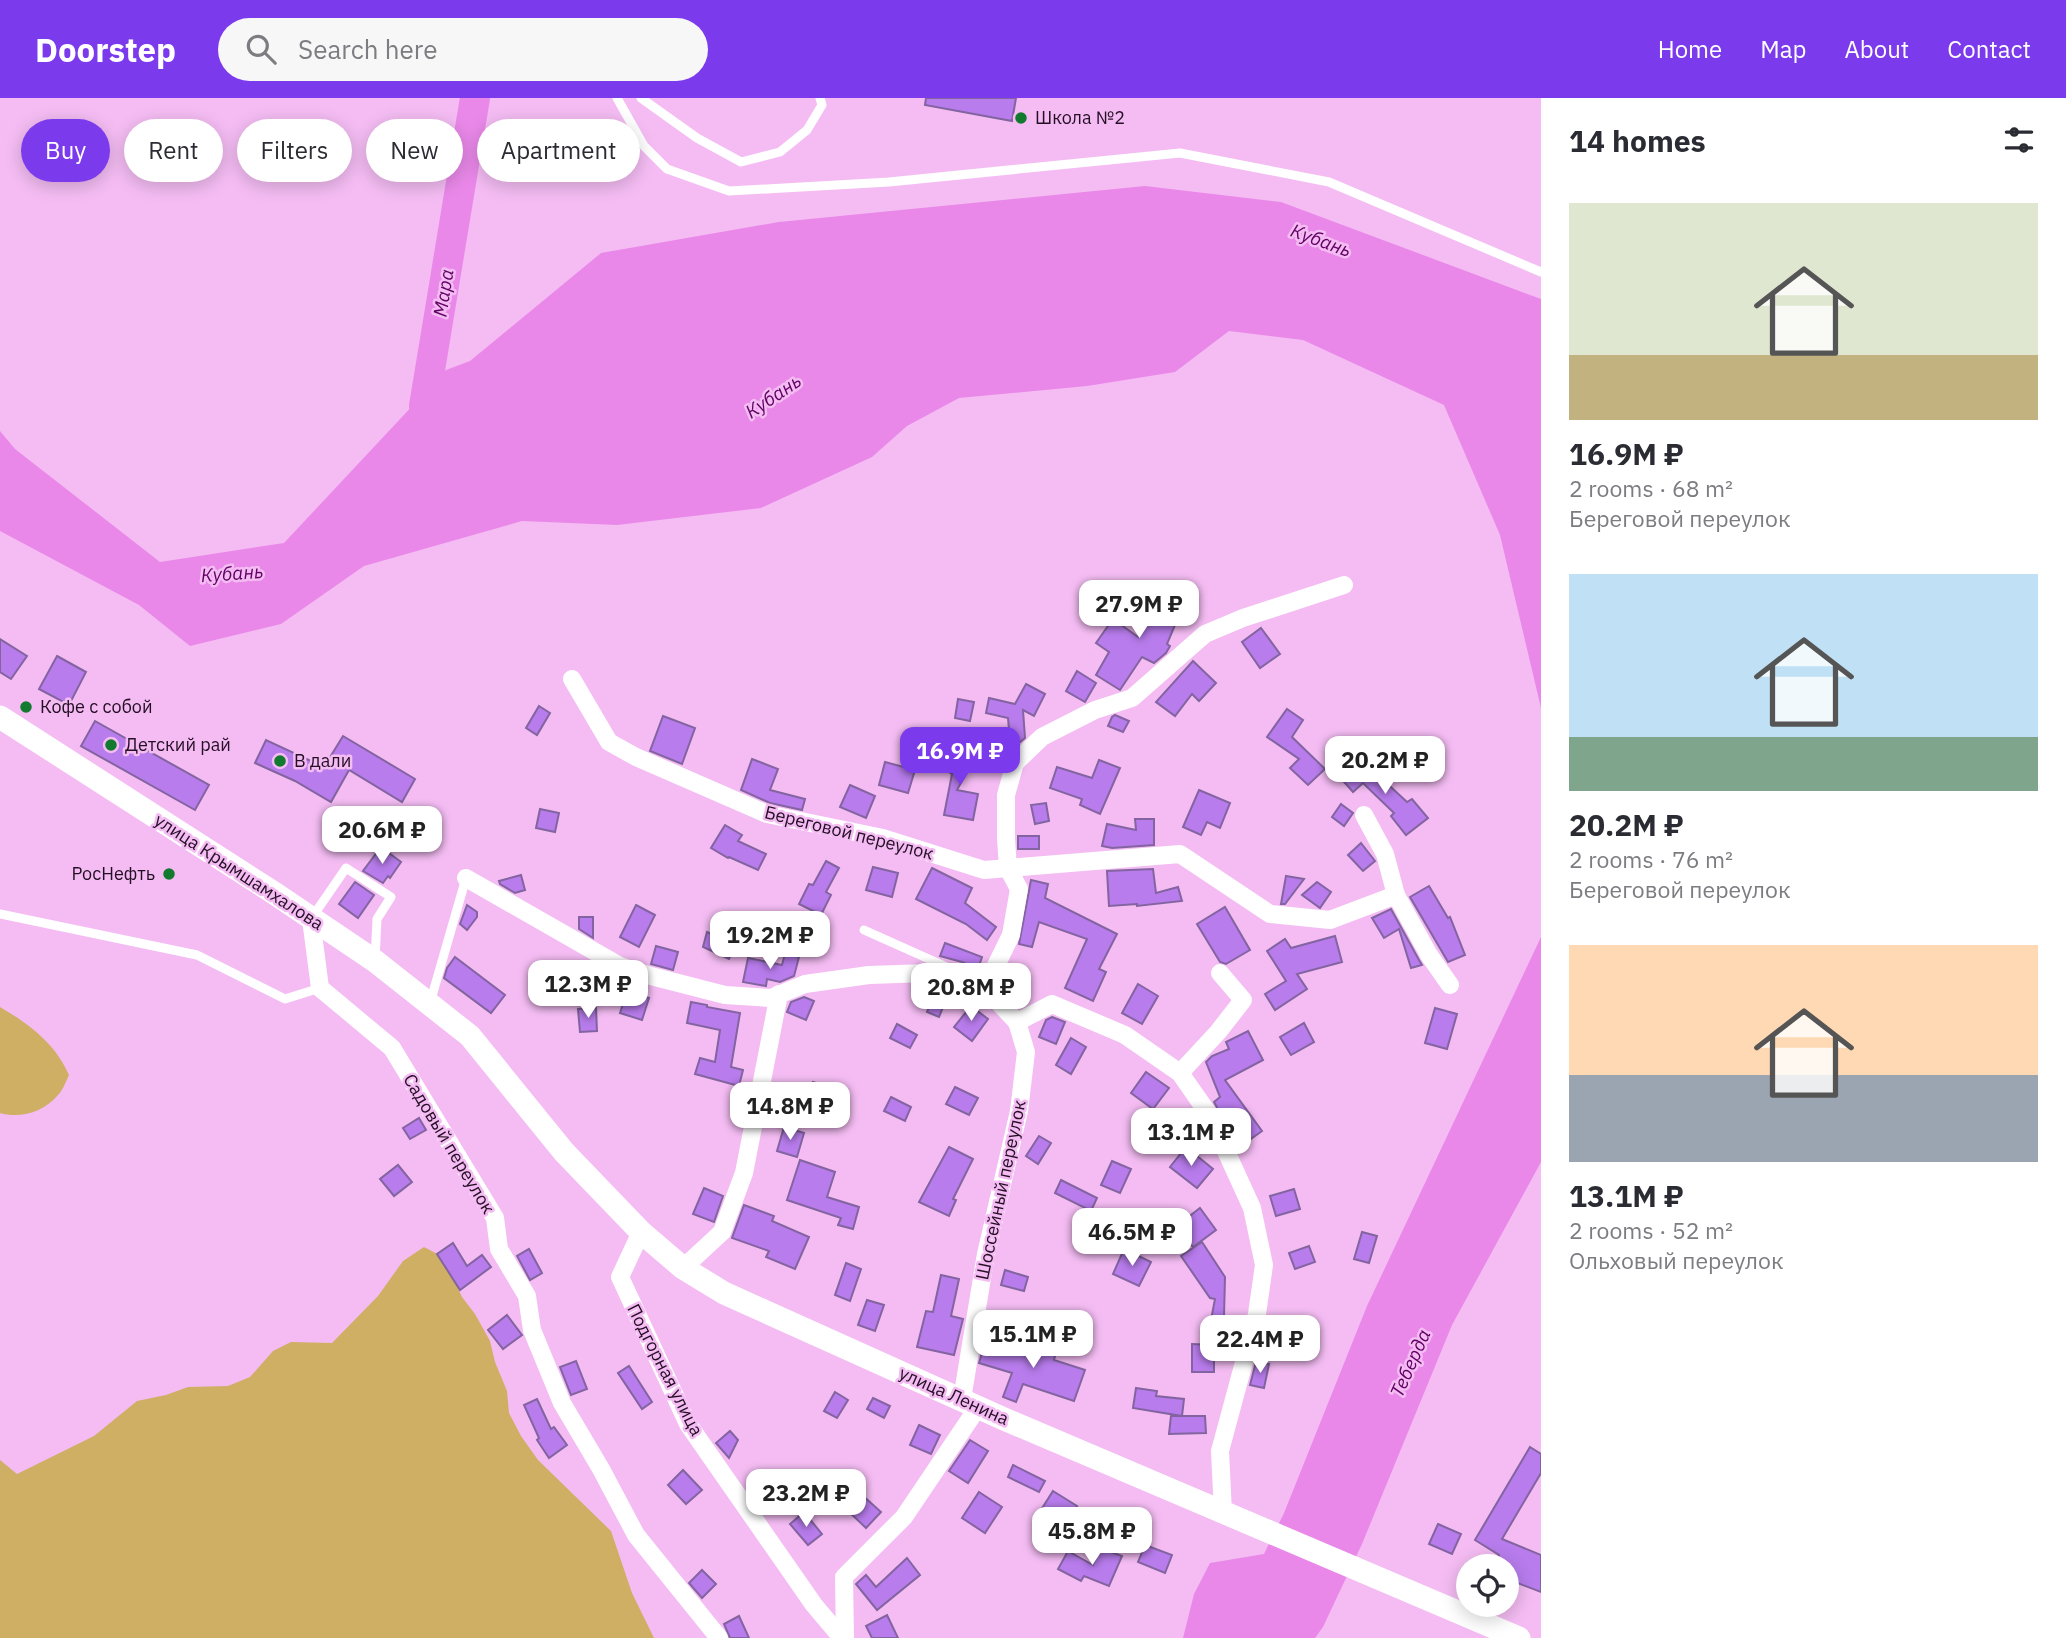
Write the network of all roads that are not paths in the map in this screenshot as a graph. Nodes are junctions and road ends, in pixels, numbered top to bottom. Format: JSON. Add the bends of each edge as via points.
{"nodes":[{"id":1,"x":617,"y":98,"type":"edge"},
{"id":2,"x":641,"y":98,"type":"edge"},
{"id":3,"x":820,"y":98,"type":"edge"},
{"id":4,"x":1541,"y":272,"type":"edge"},
{"id":5,"x":1344,"y":585,"type":"dead end"},
{"id":6,"x":572,"y":679,"type":"dead end"},
{"id":7,"x":0,"y":717,"type":"edge"},
{"id":8,"x":1364,"y":815,"type":"dead end"},
{"id":9,"x":1008,"y":868,"type":"junction"},
{"id":10,"x":466,"y":878,"type":"joint"},
{"id":11,"x":1396,"y":895,"type":"junction"},
{"id":12,"x":0,"y":914,"type":"edge"},
{"id":13,"x":311,"y":919,"type":"junction"},
{"id":14,"x":864,"y":930,"type":"dead end"},
{"id":15,"x":375,"y":961,"type":"junction"},
{"id":16,"x":957,"y":972,"type":"junction"},
{"id":17,"x":1220,"y":974,"type":"dead end"},
{"id":18,"x":1450,"y":985,"type":"dead end"},
{"id":19,"x":320,"y":988,"type":"junction"},
{"id":20,"x":985,"y":988,"type":"junction"},
{"id":21,"x":779,"y":994,"type":"junction"},
{"id":22,"x":429,"y":1005,"type":"junction"},
{"id":23,"x":1017,"y":1022,"type":"junction"},
{"id":24,"x":470,"y":1036,"type":"joint"},
{"id":25,"x":1180,"y":1073,"type":"junction"},
{"id":26,"x":641,"y":1232,"type":"junction"},
{"id":27,"x":683,"y":1268,"type":"junction"},
{"id":28,"x":970,"y":1403,"type":"junction"},
{"id":29,"x":1223,"y":1513,"type":"junction"},
{"id":30,"x":719,"y":1638,"type":"edge"},
{"id":31,"x":843,"y":1638,"type":"edge"},
{"id":32,"x":1519,"y":1638,"type":"edge"}],
"edges":[{"from":1,"to":4,"type":"lane","via":[[644,146],[667,169],[729,191],[889,182],[1180,153],[1329,182]]},
{"from":2,"to":3,"type":"lane","via":[[696,138],[741,162],[780,152],[807,130],[822,105]]},
{"from":5,"to":9,"type":"street","via":[[1205,634],[1132,698],[1095,710],[1042,737],[1015,763],[1006,795]]},
{"from":6,"to":9,"type":"street","name":"Береговой переулок","via":[[609,742],[767,814],[883,838],[984,870]]},
{"from":7,"to":13,"type":"main road","name":"улица Крымшамхалова"},
{"from":8,"to":11,"type":"street","via":[[1385,853]]},
{"from":9,"to":11,"type":"street","name":"Береговой переулок","via":[[1180,854],[1270,915],[1330,920]]},
{"from":9,"to":20,"type":"street","via":[[1018,889],[1010,935]]},
{"from":10,"to":21,"type":"street","via":[[620,966],[725,995],[771,998]]},
{"from":10,"to":22,"type":"lane"},
{"from":11,"to":18,"type":"street"},
{"from":12,"to":19,"type":"lane","via":[[197,955],[285,999]]},
{"from":13,"to":15,"type":"main road","name":"улица Крымшамхалова"},
{"from":13,"to":15,"type":"lane","via":[[346,868],[391,897],[377,919]]},
{"from":13,"to":19,"type":"street"},
{"from":14,"to":16,"type":"lane"},
{"from":15,"to":22,"type":"main road","name":"улица Крымшамхалова"},
{"from":16,"to":20,"type":"street"},
{"from":16,"to":21,"type":"street","via":[[869,975],[805,984]]},
{"from":17,"to":25,"type":"street","via":[[1243,1000]]},
{"from":19,"to":30,"type":"street","name":"Садовый переулок","via":[[392,1048],[495,1219],[499,1248],[527,1296],[532,1330],[562,1403],[636,1535]]},
{"from":20,"to":23,"type":"street"},
{"from":21,"to":27,"type":"street","via":[[744,1173],[722,1232]]},
{"from":22,"to":24,"type":"main road","name":"улица Крымшамхалова"},
{"from":23,"to":25,"type":"street","via":[[1052,1004],[1125,1035]]},
{"from":23,"to":28,"type":"street","name":"Шоссейный переулок","via":[[1026,1052],[1019,1111],[986,1254]]},
{"from":24,"to":26,"type":"main road","name":"улица Ленина","via":[[564,1152]]},
{"from":25,"to":29,"type":"street","via":[[1210,1116],[1252,1208],[1264,1265],[1257,1314],[1220,1451]]},
{"from":26,"to":27,"type":"main road","name":"улица Ленина"},
{"from":26,"to":31,"type":"street","name":"Подгорная улица","via":[[620,1278],[688,1424],[814,1605]]},
{"from":27,"to":28,"type":"main road","name":"улица Ленина","via":[[724,1293]]},
{"from":28,"to":29,"type":"main road","name":"улица Ленина"},
{"from":28,"to":31,"type":"street","name":"Шоссейный переулок","via":[[904,1517],[844,1577]]},
{"from":29,"to":32,"type":"main road","name":"улица Ленина"}]}
